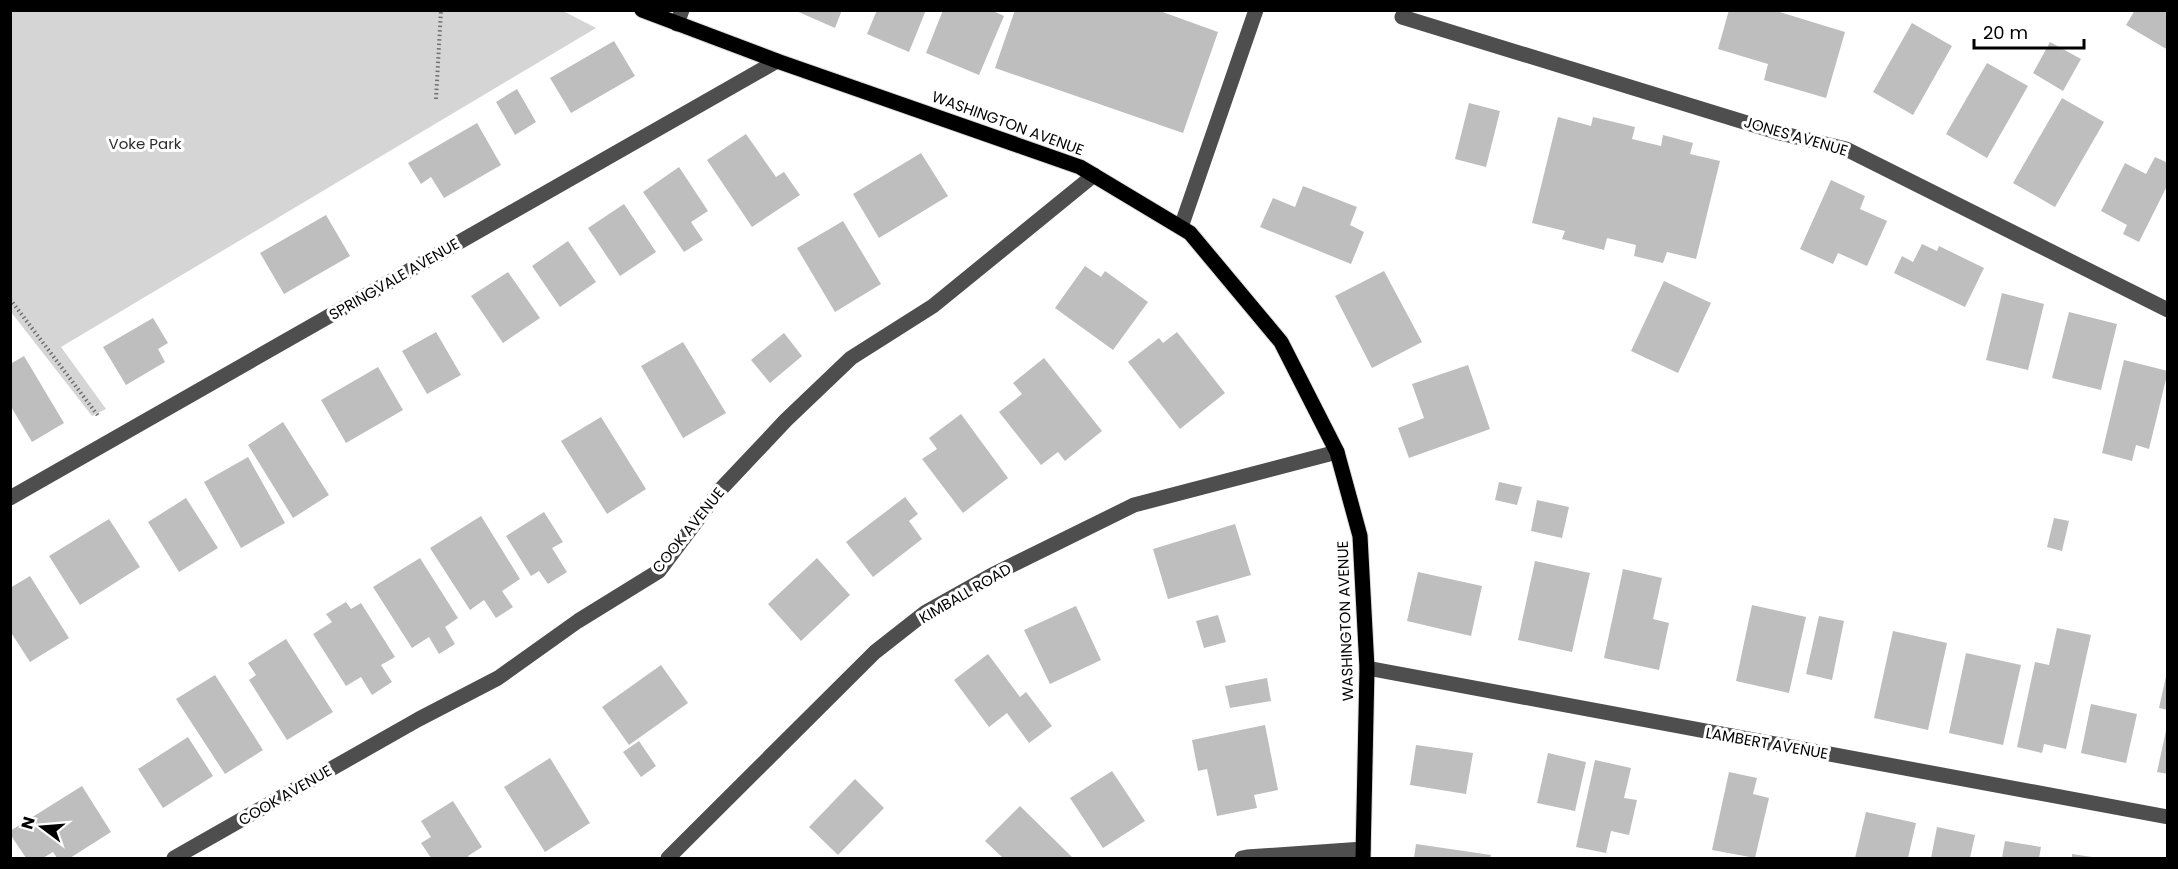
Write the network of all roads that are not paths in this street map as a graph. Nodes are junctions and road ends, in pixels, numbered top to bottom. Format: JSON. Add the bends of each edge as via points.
{"nodes":[{"id":1,"x":642,"y":10,"type":"edge"},
{"id":2,"x":1256,"y":10,"type":"edge"},
{"id":3,"x":679,"y":17,"type":"edge"},
{"id":4,"x":1402,"y":17,"type":"dead end"},
{"id":5,"x":777,"y":61,"type":"junction"},
{"id":6,"x":1094,"y":175,"type":"junction"},
{"id":7,"x":1181,"y":227,"type":"junction"},
{"id":8,"x":2168,"y":310,"type":"edge"},
{"id":9,"x":1337,"y":452,"type":"junction"},
{"id":10,"x":10,"y":498,"type":"edge"},
{"id":11,"x":1367,"y":668,"type":"junction"},
{"id":12,"x":2168,"y":817,"type":"edge"},
{"id":13,"x":1363,"y":854,"type":"edge"},
{"id":14,"x":174,"y":858,"type":"edge"},
{"id":15,"x":668,"y":858,"type":"edge"},
{"id":16,"x":1242,"y":858,"type":"edge"}],
"edges":[{"from":1,"to":3,"type":"main road","name":"WASHINGTON AVENUE"},
{"from":2,"to":7,"type":"street"},
{"from":3,"to":5,"type":"main road","name":"WASHINGTON AVENUE"},
{"from":4,"to":8,"type":"street","name":"JONES AVENUE","via":[[1780,133],[1846,149]]},
{"from":5,"to":6,"type":"main road","name":"WASHINGTON AVENUE"},
{"from":5,"to":10,"type":"street","name":"SPRINGVALE AVENUE"},
{"from":6,"to":7,"type":"main road","name":"WASHINGTON AVENUE"},
{"from":6,"to":14,"type":"street","name":"COOK AVENUE","via":[[933,306],[851,358],[720,489],[659,572],[578,621],[498,678]]},
{"from":7,"to":9,"type":"main road","name":"WASHINGTON AVENUE","via":[[1281,342]]},
{"from":9,"to":11,"type":"main road","name":"WASHINGTON AVENUE","via":[[1360,536]]},
{"from":9,"to":15,"type":"street","name":"KIMBALL ROAD","via":[[1134,505],[926,612],[875,652]]},
{"from":11,"to":12,"type":"street","name":"LAMBERT AVENUE"},
{"from":11,"to":13,"type":"main road","name":"WASHINGTON AVENUE"},
{"from":13,"to":16,"type":"street"}]}
